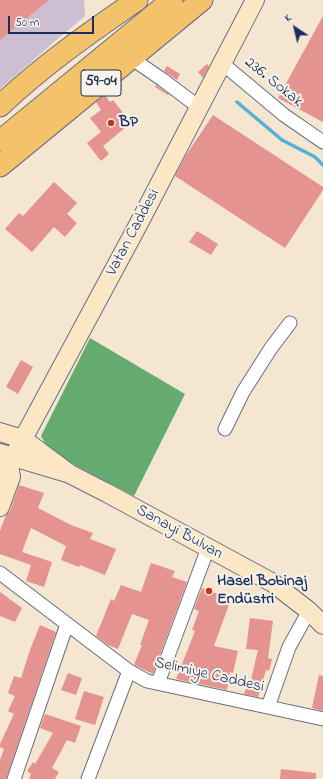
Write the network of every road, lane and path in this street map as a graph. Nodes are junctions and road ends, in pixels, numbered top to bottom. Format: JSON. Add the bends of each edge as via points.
{"nodes":[{"id":1,"x":137,"y":0,"type":"edge"},
{"id":2,"x":172,"y":0,"type":"edge"},
{"id":3,"x":202,"y":0,"type":"edge"},
{"id":4,"x":255,"y":0,"type":"edge"},
{"id":5,"x":131,"y":58,"type":"junction"},
{"id":6,"x":223,"y":64,"type":"junction"},
{"id":7,"x":0,"y":106,"type":"edge"},
{"id":8,"x":200,"y":108,"type":"junction"},
{"id":9,"x":55,"y":109,"type":"junction"},
{"id":10,"x":0,"y":133,"type":"edge"},
{"id":11,"x":0,"y":141,"type":"edge"},
{"id":12,"x":323,"y":142,"type":"edge"},
{"id":13,"x":0,"y":166,"type":"edge"},
{"id":14,"x":0,"y":175,"type":"edge"},
{"id":15,"x":290,"y":323,"type":"dead end"},
{"id":16,"x":225,"y":429,"type":"dead end"},
{"id":17,"x":0,"y":432,"type":"edge"},
{"id":18,"x":23,"y":439,"type":"junction"},
{"id":19,"x":6,"y":461,"type":"edge"},
{"id":20,"x":70,"y":474,"type":"junction"},
{"id":21,"x":0,"y":507,"type":"edge"},
{"id":22,"x":208,"y":548,"type":"junction"},
{"id":23,"x":0,"y":573,"type":"edge"},
{"id":24,"x":309,"y":611,"type":"junction"},
{"id":25,"x":67,"y":624,"type":"junction"},
{"id":26,"x":323,"y":625,"type":"edge"},
{"id":27,"x":129,"y":671,"type":"junction"},
{"id":28,"x":158,"y":683,"type":"junction"},
{"id":29,"x":268,"y":707,"type":"junction"},
{"id":30,"x":323,"y":719,"type":"edge"},
{"id":31,"x":14,"y":779,"type":"edge"},
{"id":32,"x":88,"y":779,"type":"edge"}],
"edges":[{"from":1,"to":7,"type":"main road","via":[[90,31]]},
{"from":2,"to":9,"type":"main road","number":"59-04"},
{"from":3,"to":5,"type":"main road","number":"59-04"},
{"from":4,"to":6,"type":"main road","name":"Vatan Caddesi"},
{"from":5,"to":8,"type":"street"},
{"from":5,"to":9,"type":"main road","number":"59-04"},
{"from":6,"to":8,"type":"main road","name":"Vatan Caddesi"},
{"from":6,"to":12,"type":"street","name":"236. Sokak","via":[[284,115]]},
{"from":8,"to":18,"type":"main road","name":"Vatan Caddesi"},
{"from":9,"to":10,"type":"main road"},
{"from":9,"to":11,"type":"main road","number":"59-04"},
{"from":9,"to":13,"type":"main road","number":"59-04"},
{"from":9,"to":14,"type":"main road"},
{"from":15,"to":16,"type":"street","via":[[243,392]]},
{"from":17,"to":18,"type":"main road"},
{"from":18,"to":19,"type":"main road","name":"Vatan Caddesi"},
{"from":18,"to":20,"type":"main road"},
{"from":19,"to":20,"type":"main road"},
{"from":19,"to":21,"type":"main road","name":"Vatan Caddesi","via":[[11,477]]},
{"from":20,"to":22,"type":"main road","name":"Sanayi Bulvarı"},
{"from":22,"to":24,"type":"main road","name":"Sanayi Bulvarı","via":[[274,583]]},
{"from":22,"to":28,"type":"street"},
{"from":23,"to":25,"type":"street","name":"Selimiye Caddesi"},
{"from":24,"to":26,"type":"main road","name":"Sanayi Bulvarı"},
{"from":24,"to":29,"type":"street","via":[[289,647]]},
{"from":25,"to":27,"type":"street","name":"Selimiye Caddesi"},
{"from":25,"to":31,"type":"street"},
{"from":27,"to":28,"type":"street","name":"Selimiye Caddesi"},
{"from":27,"to":32,"type":"street"},
{"from":28,"to":29,"type":"street","name":"Selimiye Caddesi"},
{"from":29,"to":30,"type":"street","name":"Selimiye Caddesi"}]}
